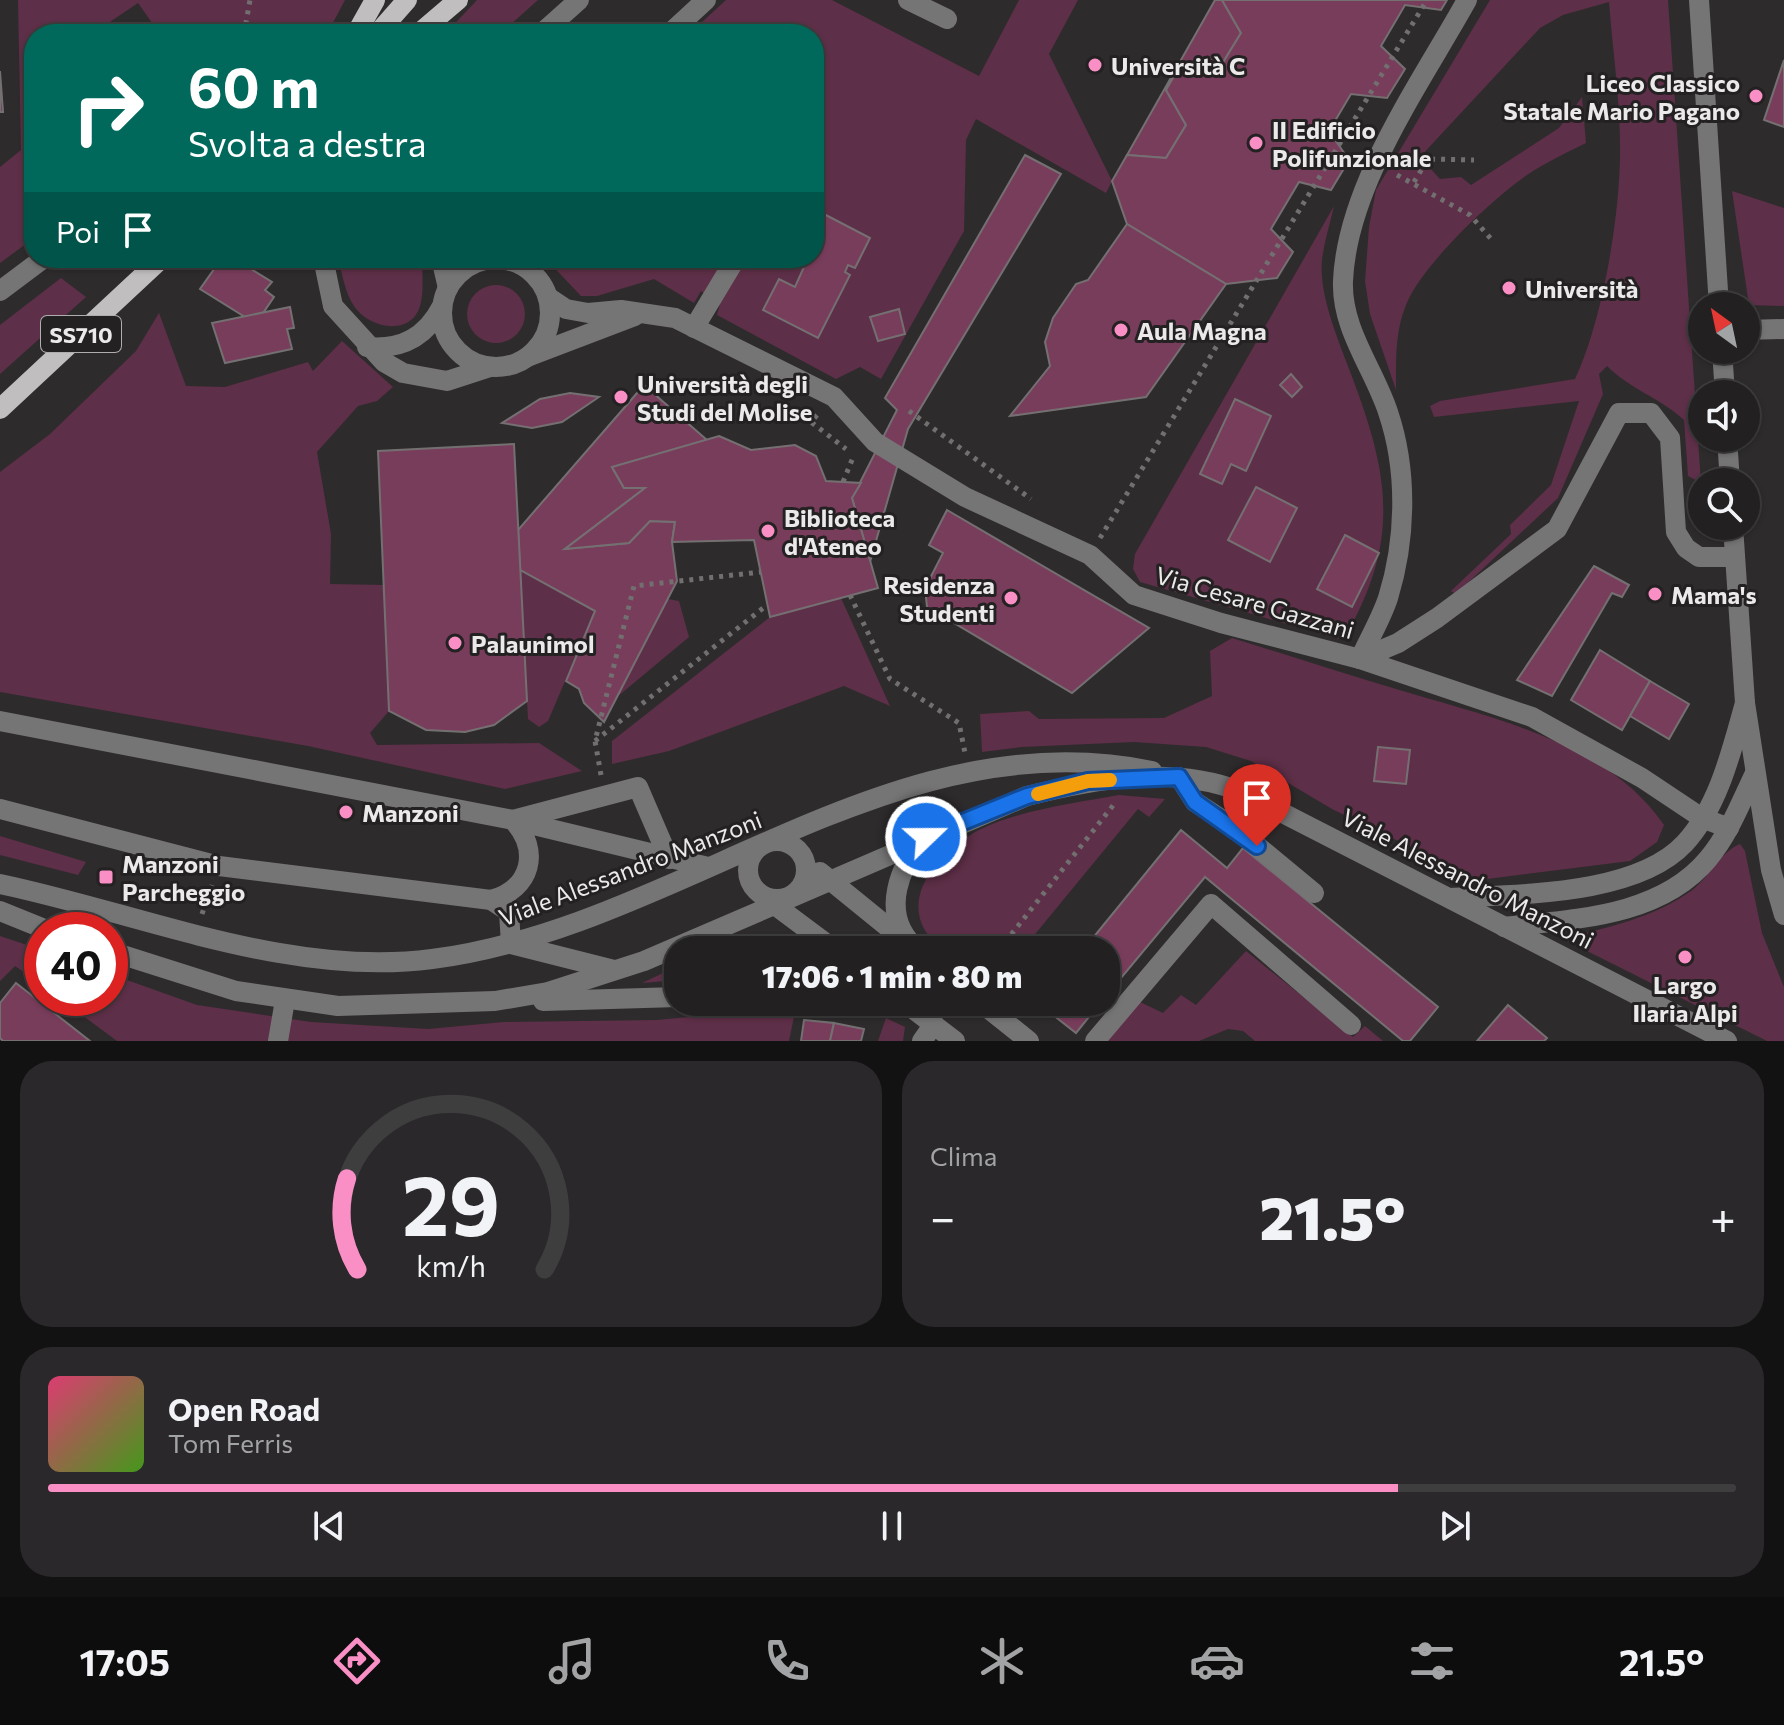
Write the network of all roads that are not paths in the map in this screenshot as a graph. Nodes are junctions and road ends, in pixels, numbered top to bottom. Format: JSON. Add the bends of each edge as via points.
{"nodes":[{"id":1,"x":375,"y":0,"type":"edge"},
{"id":2,"x":407,"y":0,"type":"edge"},
{"id":3,"x":458,"y":0,"type":"edge"},
{"id":4,"x":579,"y":0,"type":"edge"},
{"id":5,"x":706,"y":0,"type":"edge"},
{"id":6,"x":908,"y":0,"type":"edge"},
{"id":7,"x":1467,"y":0,"type":"edge"},
{"id":8,"x":1699,"y":0,"type":"edge"},
{"id":9,"x":947,"y":19,"type":"dead end"},
{"id":10,"x":362,"y":24,"type":"edge"},
{"id":11,"x":386,"y":24,"type":"edge"},
{"id":12,"x":430,"y":24,"type":"edge"},
{"id":13,"x":552,"y":24,"type":"edge"},
{"id":14,"x":680,"y":24,"type":"edge"},
{"id":15,"x":31,"y":268,"type":"edge"},
{"id":16,"x":151,"y":268,"type":"edge"},
{"id":17,"x":325,"y":268,"type":"edge"},
{"id":18,"x":442,"y":268,"type":"edge"},
{"id":19,"x":469,"y":268,"type":"edge"},
{"id":20,"x":522,"y":268,"type":"edge"},
{"id":21,"x":730,"y":268,"type":"edge"},
{"id":22,"x":0,"y":291,"type":"edge"},
{"id":23,"x":1718,"y":292,"type":"edge"},
{"id":24,"x":445,"y":297,"type":"junction"},
{"id":25,"x":548,"y":297,"type":"junction"},
{"id":26,"x":647,"y":313,"type":"junction"},
{"id":27,"x":694,"y":328,"type":"junction"},
{"id":28,"x":1784,"y":329,"type":"edge"},
{"id":29,"x":1760,"y":330,"type":"edge"},
{"id":30,"x":367,"y":347,"type":"junction"},
{"id":31,"x":530,"y":356,"type":"junction"},
{"id":32,"x":490,"y":367,"type":"junction"},
{"id":33,"x":0,"y":409,"type":"edge"},
{"id":34,"x":1734,"y":540,"type":"edge"},
{"id":35,"x":1735,"y":557,"type":"junction"},
{"id":36,"x":1360,"y":659,"type":"junction"},
{"id":37,"x":1745,"y":703,"type":"junction"},
{"id":38,"x":0,"y":721,"type":"edge"},
{"id":39,"x":1755,"y":773,"type":"junction"},
{"id":40,"x":1179,"y":777,"type":"junction"},
{"id":41,"x":0,"y":809,"type":"edge"},
{"id":42,"x":1702,"y":818,"type":"junction"},
{"id":43,"x":513,"y":820,"type":"junction"},
{"id":44,"x":1729,"y":828,"type":"junction"},
{"id":45,"x":926,"y":837,"type":"junction"},
{"id":46,"x":766,"y":844,"type":"junction"},
{"id":47,"x":669,"y":859,"type":"junction"},
{"id":48,"x":804,"y":859,"type":"junction"},
{"id":49,"x":708,"y":867,"type":"junction"},
{"id":50,"x":828,"y":879,"type":"junction"},
{"id":51,"x":0,"y":884,"type":"edge"},
{"id":52,"x":1314,"y":893,"type":"dead end"},
{"id":53,"x":774,"y":898,"type":"junction"},
{"id":54,"x":1449,"y":898,"type":"junction"},
{"id":55,"x":491,"y":900,"type":"junction"},
{"id":56,"x":0,"y":911,"type":"edge"},
{"id":57,"x":1784,"y":915,"type":"edge"},
{"id":58,"x":24,"y":921,"type":"edge"},
{"id":59,"x":1504,"y":927,"type":"junction"},
{"id":60,"x":819,"y":936,"type":"edge"},
{"id":61,"x":899,"y":936,"type":"edge"},
{"id":62,"x":905,"y":936,"type":"edge"},
{"id":63,"x":511,"y":944,"type":"junction"},
{"id":64,"x":128,"y":957,"type":"edge"},
{"id":65,"x":614,"y":970,"type":"junction"},
{"id":66,"x":664,"y":997,"type":"edge"},
{"id":67,"x":285,"y":1000,"type":"junction"},
{"id":68,"x":495,"y":1001,"type":"junction"},
{"id":69,"x":915,"y":1016,"type":"edge"},
{"id":70,"x":998,"y":1016,"type":"edge"},
{"id":71,"x":1351,"y":1025,"type":"dead end"},
{"id":72,"x":928,"y":1033,"type":"edge"},
{"id":73,"x":278,"y":1041,"type":"edge"},
{"id":74,"x":955,"y":1041,"type":"edge"},
{"id":75,"x":1029,"y":1041,"type":"edge"},
{"id":76,"x":1095,"y":1041,"type":"edge"},
{"id":77,"x":1727,"y":1041,"type":"edge"}],
"edges":[{"from":1,"to":10,"type":"main road"},
{"from":2,"to":11,"type":"main road"},
{"from":3,"to":12,"type":"main road"},
{"from":4,"to":13,"type":"street"},
{"from":5,"to":14,"type":"street"},
{"from":6,"to":9,"type":"street"},
{"from":7,"to":36,"type":"street","via":[[1376,165],[1351,223],[1342,284],[1354,337],[1388,412],[1401,476],[1401,535],[1387,599]]},
{"from":8,"to":23,"type":"street"},
{"from":15,"to":22,"type":"street"},
{"from":16,"to":33,"type":"main road","number":"SS710"},
{"from":17,"to":30,"type":"street","via":[[333,306]]},
{"from":18,"to":24,"type":"street"},
{"from":19,"to":24,"type":"street"},
{"from":20,"to":25,"type":"street"},
{"from":21,"to":27,"type":"street"},
{"from":24,"to":30,"type":"street","via":[[433,323],[412,340],[386,349]]},
{"from":24,"to":32,"type":"street","via":[[443,323],[454,346],[473,363]]},
{"from":25,"to":26,"type":"street","name":"Via Cesare Gazzani","via":[[566,309]]},
{"from":25,"to":31,"type":"street","via":[[548,329]]},
{"from":26,"to":27,"type":"street","name":"Via Cesare Gazzani"},
{"from":26,"to":31,"type":"street"},
{"from":27,"to":36,"type":"street","name":"Via Cesare Gazzani","via":[[834,397],[890,452],[965,497],[1090,555],[1134,595]]},
{"from":28,"to":29,"type":"street"},
{"from":30,"to":32,"type":"street","via":[[393,368],[425,380],[469,377]]},
{"from":31,"to":32,"type":"street"},
{"from":34,"to":35,"type":"street"},
{"from":35,"to":36,"type":"street","via":[[1699,557],[1686,548],[1676,532],[1670,438],[1651,413],[1619,413],[1557,529],[1437,618]]},
{"from":35,"to":37,"type":"street"},
{"from":36,"to":42,"type":"street","name":"Via Cesare Gazzani","via":[[1532,717]]},
{"from":37,"to":39,"type":"street"},
{"from":37,"to":42,"type":"street","via":[[1729,760]]},
{"from":38,"to":43,"type":"street"},
{"from":39,"to":44,"type":"street"},
{"from":39,"to":57,"type":"street"},
{"from":40,"to":45,"type":"street","name":"Viale Alessandro Manzoni","via":[[1088,781],[1027,796]]},
{"from":40,"to":46,"type":"street","name":"Viale Alessandro Manzoni","via":[[1103,761],[1005,763],[917,782]]},
{"from":40,"to":52,"type":"street","via":[[1195,802]]},
{"from":40,"to":54,"type":"street","name":"Viale Alessandro Manzoni","via":[[1207,778],[1240,791]]},
{"from":41,"to":55,"type":"street","via":[[219,866]]},
{"from":42,"to":44,"type":"street","name":"Via Cesare Gazzani"},
{"from":42,"to":54,"type":"street","via":[[1684,844],[1650,867],[1612,882]]},
{"from":43,"to":47,"type":"street"},
{"from":43,"to":47,"type":"street","via":[[638,787]]},
{"from":43,"to":55,"type":"street","via":[[530,845],[531,860],[518,887]]},
{"from":44,"to":59,"type":"street","via":[[1708,860],[1681,884],[1647,902]]},
{"from":45,"to":50,"type":"street","name":"Viale Alessandro Manzoni"},
{"from":45,"to":62,"type":"street","via":[[909,856],[895,894]]},
{"from":46,"to":48,"type":"street","via":[[788,843]]},
{"from":46,"to":49,"type":"street","name":"Viale Alessandro Manzoni"},
{"from":46,"to":53,"type":"street","via":[[754,853],[748,868],[751,883]]},
{"from":47,"to":49,"type":"street"},
{"from":48,"to":50,"type":"street"},
{"from":48,"to":53,"type":"street","via":[[804,881]]},
{"from":49,"to":63,"type":"street","name":"Viale Alessandro Manzoni"},
{"from":50,"to":53,"type":"street","name":"Viale Alessandro Manzoni"},
{"from":50,"to":61,"type":"street"},
{"from":51,"to":63,"type":"street","name":"Viale Alessandro Manzoni","via":[[270,953],[346,962],[430,960]]},
{"from":53,"to":60,"type":"street"},
{"from":53,"to":65,"type":"street","name":"Viale Alessandro Manzoni"},
{"from":54,"to":59,"type":"street","name":"Viale Alessandro Manzoni"},
{"from":55,"to":63,"type":"street","via":[[509,912]]},
{"from":56,"to":58,"type":"street"},
{"from":59,"to":77,"type":"street","name":"Viale Alessandro Manzoni"},
{"from":63,"to":65,"type":"street"},
{"from":64,"to":67,"type":"street","name":"Viale Alessandro Manzoni","via":[[236,991]]},
{"from":65,"to":68,"type":"street","name":"Viale Alessandro Manzoni","via":[[548,992]]},
{"from":66,"to":68,"type":"street"},
{"from":67,"to":68,"type":"street","name":"Viale Alessandro Manzoni","via":[[338,1006]]},
{"from":67,"to":73,"type":"street"},
{"from":69,"to":72,"type":"street"},
{"from":70,"to":75,"type":"street"},
{"from":71,"to":76,"type":"street","via":[[1211,904]]},
{"from":72,"to":74,"type":"street"}]}
